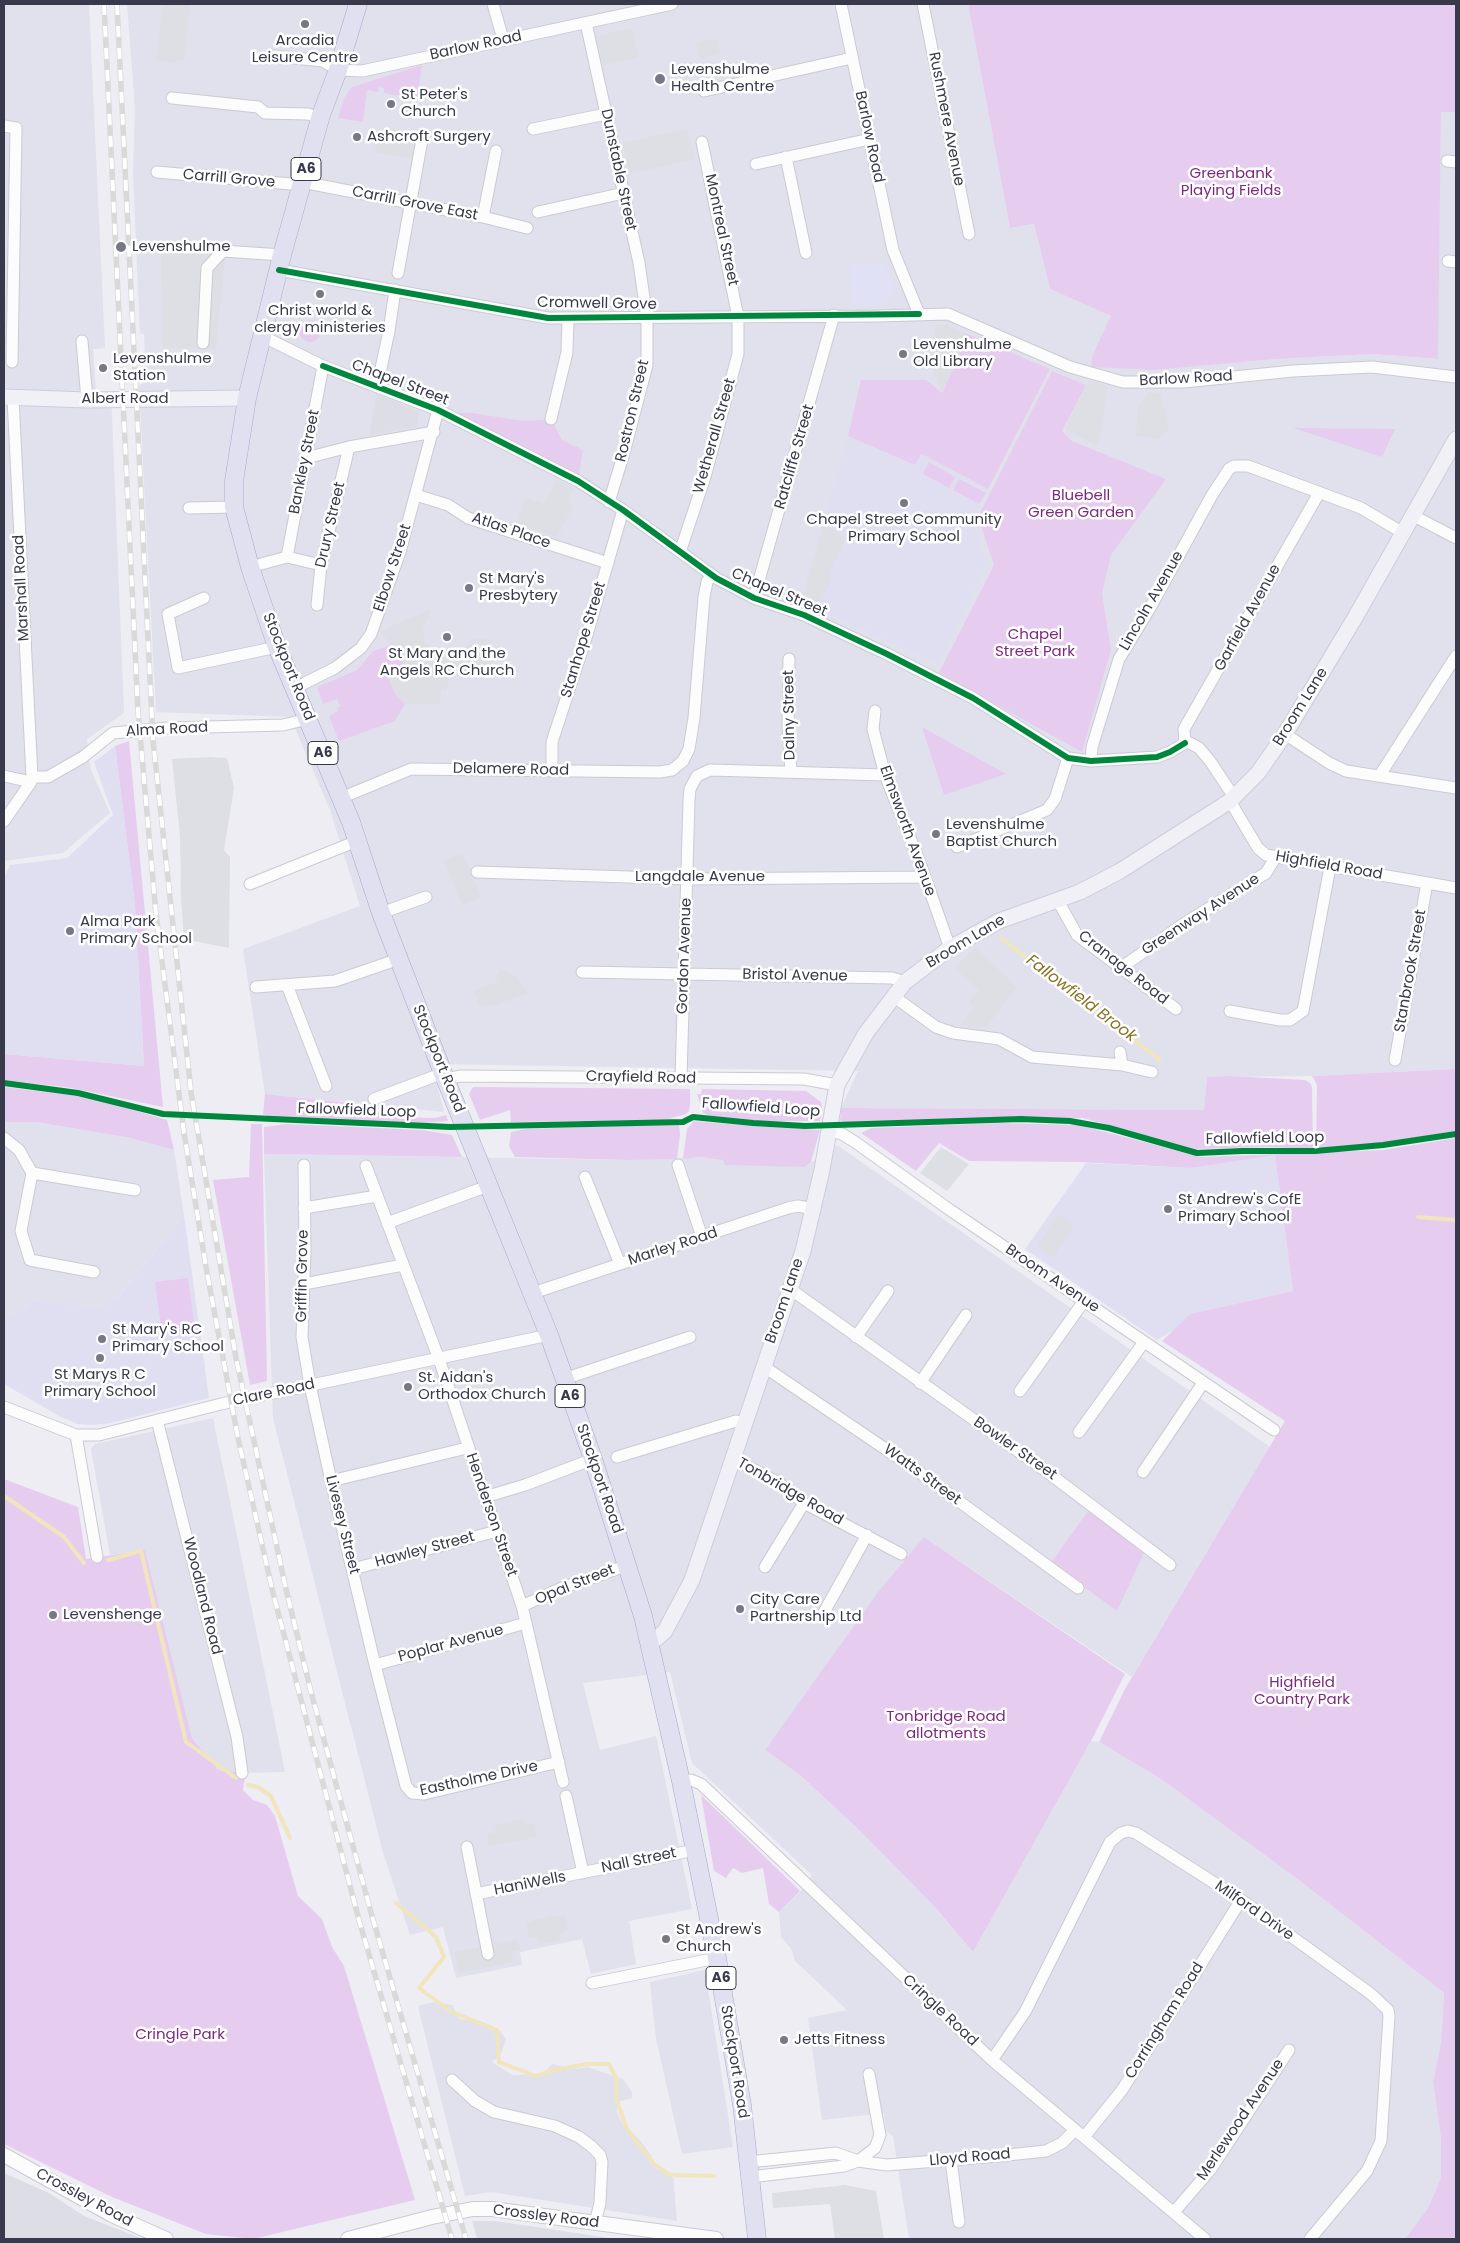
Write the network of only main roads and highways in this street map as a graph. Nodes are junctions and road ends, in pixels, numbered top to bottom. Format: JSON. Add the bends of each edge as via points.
{"nodes":[{"id":1,"x":355,"y":4,"type":"edge"},
{"id":2,"x":8,"y":398,"type":"edge"},
{"id":3,"x":247,"y":398,"type":"junction"},
{"id":4,"x":1456,"y":439,"type":"edge"},
{"id":5,"x":650,"y":1641,"type":"junction"},
{"id":6,"x":757,"y":2239,"type":"edge"}],
"edges":[{"from":1,"to":3,"type":"highway","name":"Stockport Road","number":"A6","via":[[280,263]]},
{"from":2,"to":3,"type":"main road","name":"Albert Road"},
{"from":3,"to":5,"type":"highway","name":"Stockport Road","number":"A6","via":[[234,481],[234,507],[250,566],[277,647],[341,798],[444,1076],[549,1335],[628,1565]]},
{"from":4,"to":5,"type":"main road","name":"Broom Lane","via":[[1285,734],[1258,773],[1232,799],[1120,871],[1087,889],[998,921],[950,948],[905,982],[866,1033],[837,1084],[814,1208],[790,1289],[686,1594],[665,1631]]},
{"from":5,"to":6,"type":"highway","name":"Stockport Road","number":"A6","via":[[717,1958],[742,2105]]}]}
